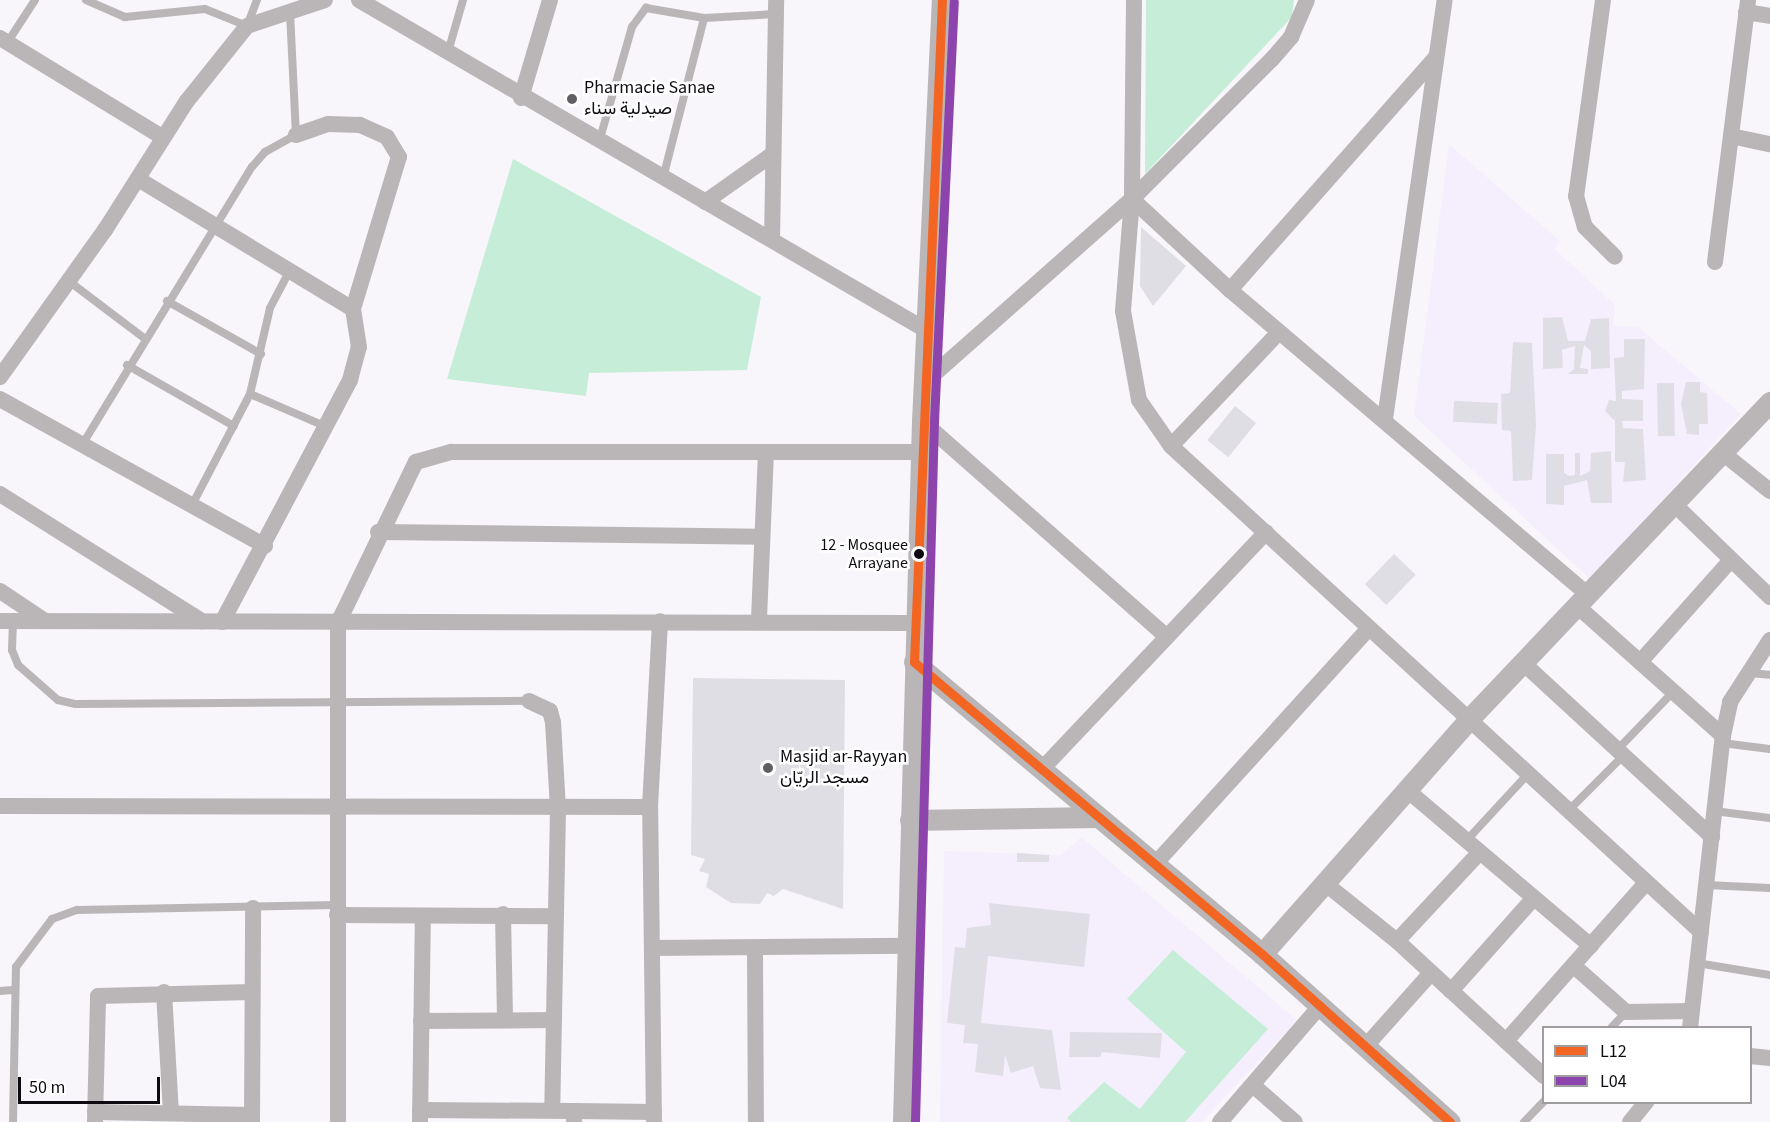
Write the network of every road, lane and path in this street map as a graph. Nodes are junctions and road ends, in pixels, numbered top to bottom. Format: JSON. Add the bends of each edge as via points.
{"nodes":[{"id":1,"x":35,"y":0,"type":"edge"},
{"id":2,"x":86,"y":0,"type":"edge"},
{"id":3,"x":257,"y":0,"type":"edge"},
{"id":4,"x":325,"y":0,"type":"edge"},
{"id":5,"x":359,"y":0,"type":"edge"},
{"id":6,"x":463,"y":0,"type":"edge"},
{"id":7,"x":550,"y":0,"type":"edge"},
{"id":8,"x":942,"y":0,"type":"edge"},
{"id":9,"x":1134,"y":0,"type":"edge"},
{"id":10,"x":1307,"y":0,"type":"edge"},
{"id":11,"x":1445,"y":0,"type":"edge"},
{"id":12,"x":1603,"y":0,"type":"edge"},
{"id":13,"x":1747,"y":6,"type":"edge"},
{"id":14,"x":776,"y":7,"type":"edge"},
{"id":15,"x":290,"y":12,"type":"junction"},
{"id":16,"x":1770,"y":16,"type":"edge"},
{"id":17,"x":704,"y":18,"type":"junction"},
{"id":18,"x":247,"y":26,"type":"junction"},
{"id":19,"x":3,"y":40,"type":"edge"},
{"id":20,"x":448,"y":53,"type":"junction"},
{"id":21,"x":1436,"y":57,"type":"junction"},
{"id":22,"x":521,"y":98,"type":"junction"},
{"id":23,"x":296,"y":135,"type":"junction"},
{"id":24,"x":1731,"y":136,"type":"junction"},
{"id":25,"x":162,"y":137,"type":"junction"},
{"id":26,"x":599,"y":142,"type":"junction"},
{"id":27,"x":1770,"y":144,"type":"edge"},
{"id":28,"x":770,"y":156,"type":"junction"},
{"id":29,"x":138,"y":178,"type":"junction"},
{"id":30,"x":663,"y":179,"type":"junction"},
{"id":31,"x":1132,"y":199,"type":"junction"},
{"id":32,"x":705,"y":202,"type":"junction"},
{"id":33,"x":217,"y":223,"type":"junction"},
{"id":34,"x":772,"y":240,"type":"junction"},
{"id":35,"x":1615,"y":257,"type":"dead end"},
{"id":36,"x":1714,"y":262,"type":"dead end"},
{"id":37,"x":291,"y":270,"type":"junction"},
{"id":38,"x":70,"y":282,"type":"junction"},
{"id":39,"x":1230,"y":290,"type":"junction"},
{"id":40,"x":167,"y":301,"type":"junction"},
{"id":41,"x":353,"y":309,"type":"junction"},
{"id":42,"x":926,"y":330,"type":"junction"},
{"id":43,"x":1279,"y":332,"type":"junction"},
{"id":44,"x":144,"y":338,"type":"junction"},
{"id":45,"x":261,"y":354,"type":"junction"},
{"id":46,"x":126,"y":365,"type":"junction"},
{"id":47,"x":0,"y":377,"type":"edge"},
{"id":48,"x":924,"y":383,"type":"junction"},
{"id":49,"x":250,"y":394,"type":"junction"},
{"id":50,"x":0,"y":399,"type":"edge"},
{"id":51,"x":1770,"y":402,"type":"edge"},
{"id":52,"x":1386,"y":418,"type":"junction"},
{"id":53,"x":922,"y":420,"type":"junction"},
{"id":54,"x":234,"y":426,"type":"junction"},
{"id":55,"x":328,"y":428,"type":"junction"},
{"id":56,"x":82,"y":445,"type":"junction"},
{"id":57,"x":1171,"y":446,"type":"junction"},
{"id":58,"x":921,"y":452,"type":"junction"},
{"id":59,"x":766,"y":454,"type":"junction"},
{"id":60,"x":1724,"y":454,"type":"junction"},
{"id":61,"x":1770,"y":491,"type":"edge"},
{"id":62,"x":0,"y":494,"type":"edge"},
{"id":63,"x":1673,"y":503,"type":"junction"},
{"id":64,"x":191,"y":507,"type":"junction"},
{"id":65,"x":378,"y":532,"type":"junction"},
{"id":66,"x":1266,"y":532,"type":"junction"},
{"id":67,"x":761,"y":537,"type":"junction"},
{"id":68,"x":265,"y":546,"type":"junction"},
{"id":69,"x":1729,"y":562,"type":"junction"},
{"id":70,"x":0,"y":591,"type":"edge"},
{"id":71,"x":1770,"y":597,"type":"edge"},
{"id":72,"x":1582,"y":599,"type":"junction"},
{"id":73,"x":759,"y":619,"type":"junction"},
{"id":74,"x":7,"y":621,"type":"edge"},
{"id":75,"x":45,"y":621,"type":"junction"},
{"id":76,"x":660,"y":621,"type":"junction"},
{"id":77,"x":203,"y":622,"type":"junction"},
{"id":78,"x":222,"y":622,"type":"junction"},
{"id":79,"x":338,"y":623,"type":"junction"},
{"id":80,"x":915,"y":623,"type":"junction"},
{"id":81,"x":1366,"y":631,"type":"junction"},
{"id":82,"x":1165,"y":635,"type":"junction"},
{"id":83,"x":1770,"y":640,"type":"edge"},
{"id":84,"x":914,"y":662,"type":"junction"},
{"id":85,"x":1640,"y":662,"type":"junction"},
{"id":86,"x":1523,"y":663,"type":"junction"},
{"id":87,"x":1746,"y":672,"type":"junction"},
{"id":88,"x":1770,"y":675,"type":"edge"},
{"id":89,"x":1672,"y":693,"type":"junction"},
{"id":90,"x":529,"y":701,"type":"joint"},
{"id":91,"x":336,"y":704,"type":"junction"},
{"id":92,"x":1470,"y":718,"type":"junction"},
{"id":93,"x":1722,"y":740,"type":"junction"},
{"id":94,"x":1770,"y":749,"type":"edge"},
{"id":95,"x":1620,"y":753,"type":"junction"},
{"id":96,"x":1042,"y":769,"type":"junction"},
{"id":97,"x":1529,"y":773,"type":"junction"},
{"id":98,"x":1407,"y":790,"type":"junction"},
{"id":99,"x":0,"y":806,"type":"edge"},
{"id":100,"x":650,"y":807,"type":"junction"},
{"id":101,"x":558,"y":809,"type":"junction"},
{"id":102,"x":338,"y":810,"type":"junction"},
{"id":103,"x":1569,"y":810,"type":"junction"},
{"id":104,"x":1714,"y":812,"type":"junction"},
{"id":105,"x":1097,"y":817,"type":"junction"},
{"id":106,"x":1770,"y":818,"type":"edge"},
{"id":107,"x":910,"y":820,"type":"junction"},
{"id":108,"x":1712,"y":837,"type":"junction"},
{"id":109,"x":1466,"y":842,"type":"junction"},
{"id":110,"x":1479,"y":853,"type":"junction"},
{"id":111,"x":1156,"y":863,"type":"junction"},
{"id":112,"x":1646,"y":883,"type":"junction"},
{"id":113,"x":1327,"y":885,"type":"junction"},
{"id":114,"x":1706,"y":885,"type":"junction"},
{"id":115,"x":1770,"y":888,"type":"edge"},
{"id":116,"x":1532,"y":900,"type":"junction"},
{"id":117,"x":253,"y":908,"type":"junction"},
{"id":118,"x":337,"y":910,"type":"junction"},
{"id":119,"x":503,"y":914,"type":"junction"},
{"id":120,"x":423,"y":916,"type":"junction"},
{"id":121,"x":554,"y":916,"type":"junction"},
{"id":122,"x":1701,"y":932,"type":"junction"},
{"id":123,"x":1397,"y":941,"type":"junction"},
{"id":124,"x":908,"y":946,"type":"junction"},
{"id":125,"x":1591,"y":946,"type":"junction"},
{"id":126,"x":652,"y":948,"type":"junction"},
{"id":127,"x":755,"y":949,"type":"junction"},
{"id":128,"x":1262,"y":954,"type":"junction"},
{"id":129,"x":1697,"y":963,"type":"junction"},
{"id":130,"x":1574,"y":966,"type":"junction"},
{"id":131,"x":1431,"y":973,"type":"junction"},
{"id":132,"x":1770,"y":975,"type":"edge"},
{"id":133,"x":13,"y":990,"type":"junction"},
{"id":134,"x":0,"y":991,"type":"edge"},
{"id":135,"x":1451,"y":991,"type":"junction"},
{"id":136,"x":164,"y":992,"type":"junction"},
{"id":137,"x":251,"y":992,"type":"junction"},
{"id":138,"x":1320,"y":1006,"type":"junction"},
{"id":139,"x":1626,"y":1012,"type":"junction"},
{"id":140,"x":1691,"y":1019,"type":"edge"},
{"id":141,"x":505,"y":1020,"type":"junction"},
{"id":142,"x":551,"y":1020,"type":"junction"},
{"id":143,"x":421,"y":1021,"type":"junction"},
{"id":144,"x":1613,"y":1026,"type":"edge"},
{"id":145,"x":1506,"y":1041,"type":"junction"},
{"id":146,"x":1365,"y":1047,"type":"junction"},
{"id":147,"x":1752,"y":1056,"type":"edge"},
{"id":148,"x":1770,"y":1058,"type":"edge"},
{"id":149,"x":1542,"y":1074,"type":"edge"},
{"id":150,"x":1255,"y":1087,"type":"junction"},
{"id":151,"x":1542,"y":1103,"type":"edge"},
{"id":152,"x":1644,"y":1104,"type":"edge"},
{"id":153,"x":552,"y":1110,"type":"junction"},
{"id":154,"x":171,"y":1113,"type":"junction"},
{"id":155,"x":420,"y":1116,"type":"edge"},
{"id":156,"x":574,"y":1116,"type":"edge"},
{"id":157,"x":95,"y":1117,"type":"edge"},
{"id":158,"x":654,"y":1117,"type":"edge"},
{"id":159,"x":252,"y":1118,"type":"edge"},
{"id":160,"x":13,"y":1122,"type":"edge"},
{"id":161,"x":338,"y":1122,"type":"edge"},
{"id":162,"x":756,"y":1122,"type":"edge"},
{"id":163,"x":903,"y":1122,"type":"edge"},
{"id":164,"x":1220,"y":1122,"type":"edge"},
{"id":165,"x":1295,"y":1122,"type":"edge"},
{"id":166,"x":1450,"y":1122,"type":"edge"},
{"id":167,"x":1524,"y":1122,"type":"edge"},
{"id":168,"x":1630,"y":1122,"type":"edge"}],
"edges":[{"from":1,"to":19,"type":"lane"},
{"from":2,"to":18,"type":"lane","via":[[125,17],[205,9]]},
{"from":3,"to":18,"type":"lane"},
{"from":4,"to":15,"type":"street"},
{"from":5,"to":20,"type":"street"},
{"from":6,"to":20,"type":"lane"},
{"from":7,"to":22,"type":"street"},
{"from":8,"to":42,"type":"street"},
{"from":9,"to":31,"type":"street"},
{"from":10,"to":31,"type":"street","via":[[1291,37],[1273,58]]},
{"from":11,"to":21,"type":"street"},
{"from":12,"to":35,"type":"street","via":[[1576,196],[1585,227]]},
{"from":13,"to":16,"type":"street"},
{"from":13,"to":24,"type":"street"},
{"from":14,"to":17,"type":"lane"},
{"from":14,"to":28,"type":"street"},
{"from":15,"to":18,"type":"street"},
{"from":15,"to":23,"type":"lane"},
{"from":17,"to":26,"type":"lane","via":[[657,8],[638,15]]},
{"from":17,"to":30,"type":"lane"},
{"from":18,"to":25,"type":"street"},
{"from":19,"to":25,"type":"street"},
{"from":20,"to":22,"type":"street"},
{"from":21,"to":39,"type":"street"},
{"from":21,"to":52,"type":"street"},
{"from":22,"to":26,"type":"street"},
{"from":23,"to":33,"type":"lane","via":[[265,152]]},
{"from":23,"to":41,"type":"street","via":[[345,122],[372,129],[398,151]]},
{"from":24,"to":27,"type":"street"},
{"from":24,"to":36,"type":"street"},
{"from":25,"to":29,"type":"street"},
{"from":26,"to":30,"type":"street"},
{"from":28,"to":32,"type":"street"},
{"from":28,"to":34,"type":"street"},
{"from":29,"to":33,"type":"street"},
{"from":29,"to":38,"type":"street"},
{"from":30,"to":32,"type":"street"},
{"from":31,"to":39,"type":"street"},
{"from":31,"to":48,"type":"street"},
{"from":31,"to":57,"type":"street","via":[[1124,301],[1127,349],[1139,400]]},
{"from":32,"to":34,"type":"street"},
{"from":33,"to":37,"type":"street"},
{"from":33,"to":40,"type":"lane"},
{"from":34,"to":42,"type":"street"},
{"from":37,"to":41,"type":"street"},
{"from":37,"to":45,"type":"lane","via":[[270,308]]},
{"from":38,"to":44,"type":"lane"},
{"from":38,"to":47,"type":"street"},
{"from":39,"to":43,"type":"street"},
{"from":40,"to":44,"type":"lane"},
{"from":40,"to":45,"type":"lane"},
{"from":41,"to":55,"type":"street","via":[[355,367]]},
{"from":42,"to":48,"type":"street"},
{"from":43,"to":52,"type":"street"},
{"from":43,"to":57,"type":"street"},
{"from":44,"to":46,"type":"lane"},
{"from":45,"to":49,"type":"lane"},
{"from":46,"to":54,"type":"lane"},
{"from":46,"to":56,"type":"lane"},
{"from":48,"to":53,"type":"street"},
{"from":49,"to":54,"type":"lane"},
{"from":49,"to":55,"type":"lane"},
{"from":50,"to":56,"type":"street"},
{"from":51,"to":60,"type":"street"},
{"from":52,"to":72,"type":"street"},
{"from":53,"to":58,"type":"street"},
{"from":53,"to":82,"type":"street"},
{"from":54,"to":64,"type":"lane"},
{"from":55,"to":68,"type":"street"},
{"from":56,"to":64,"type":"street"},
{"from":57,"to":66,"type":"street"},
{"from":58,"to":59,"type":"street"},
{"from":58,"to":80,"type":"street"},
{"from":59,"to":65,"type":"street","via":[[437,453],[416,462]]},
{"from":59,"to":67,"type":"street"},
{"from":60,"to":61,"type":"street"},
{"from":60,"to":63,"type":"street"},
{"from":62,"to":77,"type":"street"},
{"from":63,"to":69,"type":"street"},
{"from":63,"to":72,"type":"street"},
{"from":64,"to":68,"type":"street"},
{"from":65,"to":67,"type":"street"},
{"from":65,"to":79,"type":"street"},
{"from":66,"to":81,"type":"street"},
{"from":66,"to":82,"type":"street"},
{"from":67,"to":73,"type":"street"},
{"from":68,"to":78,"type":"street"},
{"from":69,"to":71,"type":"street"},
{"from":69,"to":85,"type":"street"},
{"from":70,"to":75,"type":"street"},
{"from":72,"to":85,"type":"street"},
{"from":72,"to":86,"type":"street"},
{"from":73,"to":76,"type":"street"},
{"from":73,"to":80,"type":"street"},
{"from":74,"to":75,"type":"street"},
{"from":74,"to":91,"type":"lane","via":[[18,665],[58,700],[100,705]]},
{"from":75,"to":77,"type":"street"},
{"from":76,"to":79,"type":"street"},
{"from":76,"to":100,"type":"street"},
{"from":77,"to":78,"type":"street"},
{"from":78,"to":79,"type":"street"},
{"from":79,"to":91,"type":"street"},
{"from":80,"to":84,"type":"street"},
{"from":81,"to":92,"type":"street"},
{"from":81,"to":111,"type":"street"},
{"from":82,"to":96,"type":"street"},
{"from":83,"to":87,"type":"street"},
{"from":84,"to":96,"type":"street"},
{"from":84,"to":107,"type":"street"},
{"from":85,"to":89,"type":"street"},
{"from":86,"to":92,"type":"street"},
{"from":86,"to":95,"type":"street"},
{"from":87,"to":88,"type":"lane"},
{"from":87,"to":93,"type":"street","via":[[1730,702]]},
{"from":89,"to":93,"type":"street"},
{"from":89,"to":95,"type":"lane"},
{"from":90,"to":91,"type":"lane"},
{"from":90,"to":101,"type":"street","via":[[550,711],[553,722]]},
{"from":91,"to":102,"type":"street"},
{"from":92,"to":97,"type":"street"},
{"from":92,"to":98,"type":"street"},
{"from":93,"to":94,"type":"lane"},
{"from":93,"to":104,"type":"street"},
{"from":95,"to":103,"type":"lane"},
{"from":95,"to":108,"type":"street"},
{"from":96,"to":105,"type":"street"},
{"from":97,"to":103,"type":"street"},
{"from":97,"to":109,"type":"lane"},
{"from":98,"to":109,"type":"street"},
{"from":98,"to":113,"type":"street"},
{"from":99,"to":102,"type":"street"},
{"from":100,"to":101,"type":"street"},
{"from":100,"to":126,"type":"street"},
{"from":101,"to":102,"type":"street"},
{"from":101,"to":121,"type":"street"},
{"from":102,"to":118,"type":"street"},
{"from":103,"to":112,"type":"street"},
{"from":104,"to":106,"type":"lane"},
{"from":104,"to":108,"type":"street"},
{"from":105,"to":107,"type":"street"},
{"from":105,"to":111,"type":"street"},
{"from":107,"to":124,"type":"street"},
{"from":108,"to":114,"type":"street"},
{"from":109,"to":110,"type":"street"},
{"from":110,"to":116,"type":"street"},
{"from":110,"to":123,"type":"street"},
{"from":111,"to":128,"type":"street"},
{"from":112,"to":122,"type":"street"},
{"from":112,"to":125,"type":"street"},
{"from":113,"to":123,"type":"street"},
{"from":113,"to":128,"type":"street"},
{"from":114,"to":115,"type":"lane"},
{"from":114,"to":122,"type":"street"},
{"from":116,"to":125,"type":"street"},
{"from":116,"to":135,"type":"street"},
{"from":117,"to":118,"type":"lane"},
{"from":117,"to":133,"type":"lane","via":[[77,910],[52,919],[35,937],[16,967]]},
{"from":117,"to":137,"type":"street"},
{"from":118,"to":120,"type":"street"},
{"from":118,"to":161,"type":"street"},
{"from":119,"to":120,"type":"street"},
{"from":119,"to":121,"type":"street"},
{"from":119,"to":141,"type":"street"},
{"from":120,"to":143,"type":"street"},
{"from":121,"to":142,"type":"street"},
{"from":122,"to":129,"type":"street"},
{"from":123,"to":131,"type":"street"},
{"from":124,"to":127,"type":"street"},
{"from":124,"to":163,"type":"street"},
{"from":125,"to":130,"type":"street"},
{"from":126,"to":127,"type":"street"},
{"from":126,"to":158,"type":"street"},
{"from":127,"to":162,"type":"street"},
{"from":128,"to":138,"type":"street"},
{"from":129,"to":132,"type":"lane"},
{"from":129,"to":140,"type":"street"},
{"from":130,"to":139,"type":"street"},
{"from":130,"to":145,"type":"street"},
{"from":131,"to":135,"type":"street"},
{"from":131,"to":146,"type":"street"},
{"from":133,"to":134,"type":"lane"},
{"from":133,"to":160,"type":"lane"},
{"from":135,"to":145,"type":"street"},
{"from":136,"to":137,"type":"street"},
{"from":136,"to":154,"type":"street"},
{"from":136,"to":157,"type":"street","via":[[106,993],[96,999]]},
{"from":137,"to":159,"type":"street"},
{"from":138,"to":146,"type":"street"},
{"from":138,"to":150,"type":"street"},
{"from":139,"to":140,"type":"street"},
{"from":139,"to":144,"type":"lane"},
{"from":141,"to":142,"type":"street"},
{"from":141,"to":143,"type":"street"},
{"from":142,"to":153,"type":"street"},
{"from":143,"to":155,"type":"street"},
{"from":145,"to":149,"type":"street"},
{"from":146,"to":166,"type":"street"},
{"from":147,"to":148,"type":"street"},
{"from":150,"to":164,"type":"street"},
{"from":150,"to":165,"type":"street"},
{"from":151,"to":167,"type":"lane"},
{"from":152,"to":168,"type":"street"},
{"from":153,"to":155,"type":"street"},
{"from":153,"to":156,"type":"street"},
{"from":154,"to":157,"type":"street"},
{"from":154,"to":159,"type":"street"},
{"from":156,"to":158,"type":"street"}]}
